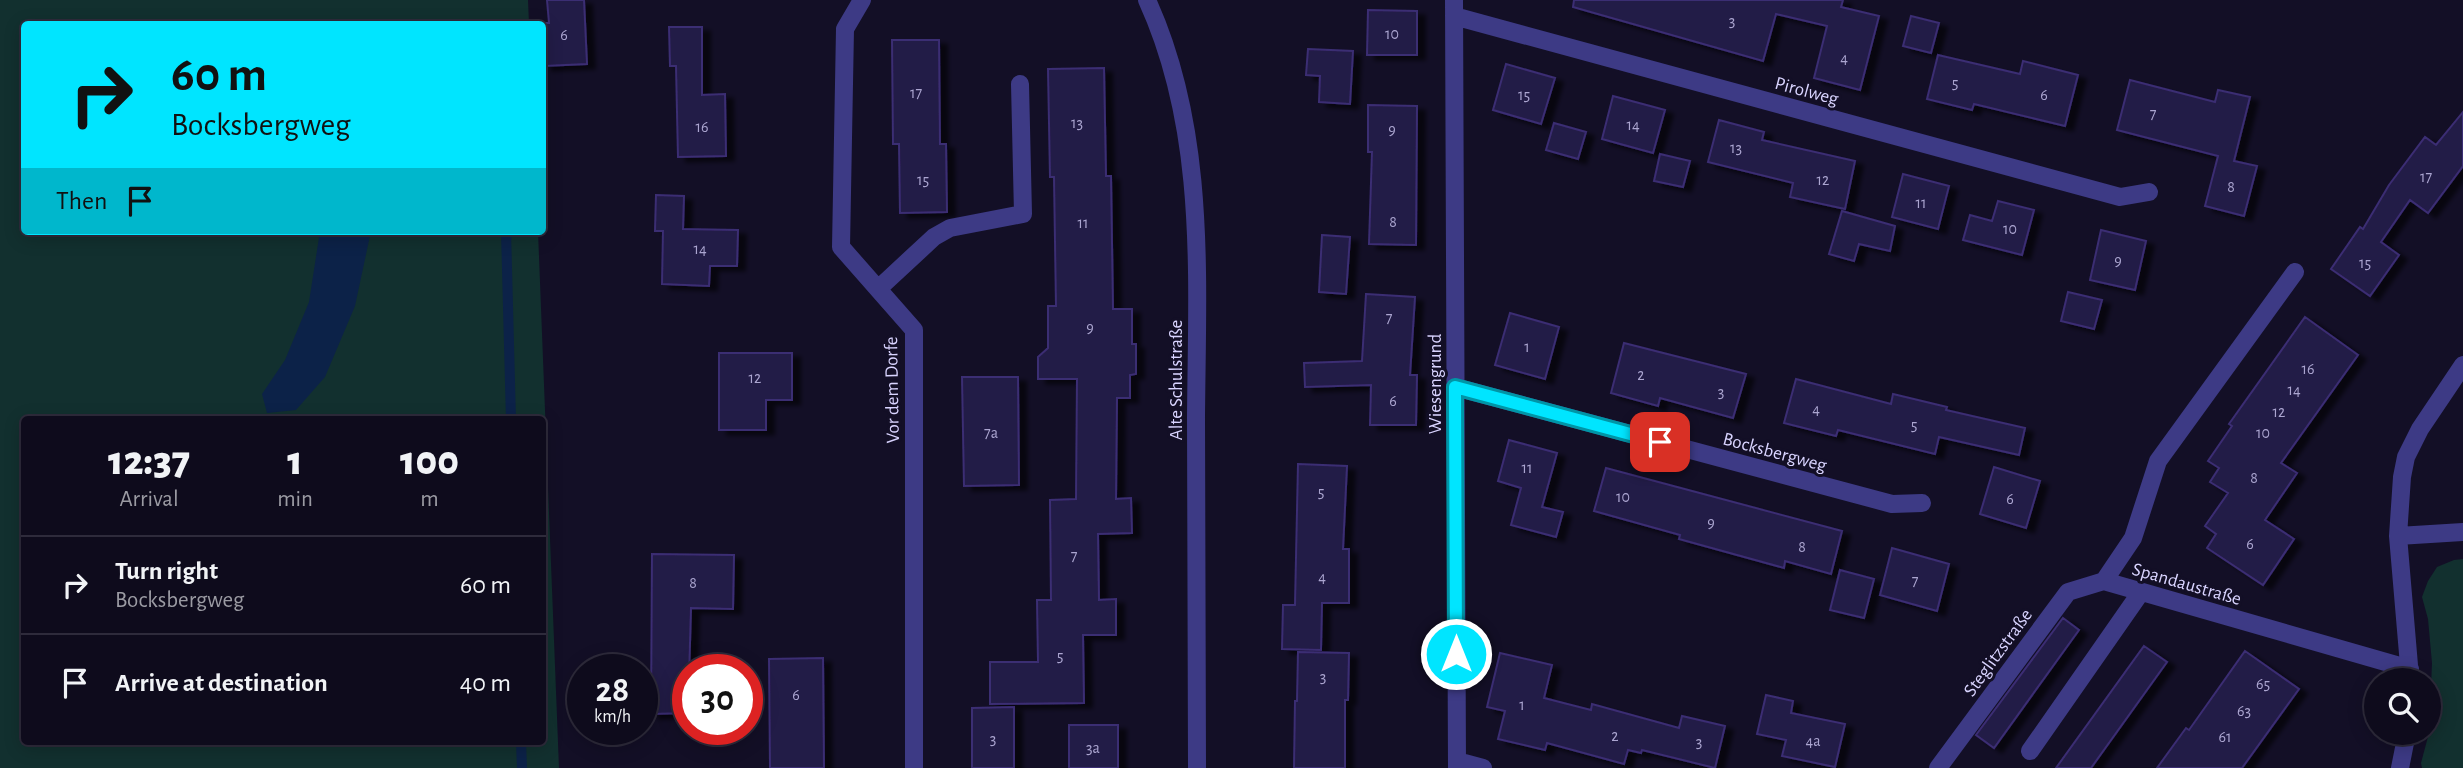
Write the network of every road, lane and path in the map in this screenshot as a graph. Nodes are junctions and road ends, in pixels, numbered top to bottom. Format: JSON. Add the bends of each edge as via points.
{"nodes":[{"id":1,"x":862,"y":0,"type":"edge"},
{"id":2,"x":1147,"y":0,"type":"edge"},
{"id":3,"x":1454,"y":8,"type":"edge"},
{"id":4,"x":1020,"y":84,"type":"dead end"},
{"id":5,"x":2149,"y":192,"type":"dead end"},
{"id":6,"x":2295,"y":272,"type":"dead end"},
{"id":7,"x":878,"y":289,"type":"junction"},
{"id":8,"x":2463,"y":365,"type":"edge"},
{"id":9,"x":1455,"y":387,"type":"junction"},
{"id":10,"x":1922,"y":503,"type":"dead end"},
{"id":11,"x":2463,"y":532,"type":"edge"},
{"id":12,"x":2398,"y":536,"type":"junction"},
{"id":13,"x":2104,"y":582,"type":"junction"},
{"id":14,"x":2141,"y":592,"type":"junction"},
{"id":15,"x":2387,"y":668,"type":"edge"},
{"id":16,"x":2409,"y":668,"type":"edge"},
{"id":17,"x":2404,"y":745,"type":"edge"},
{"id":18,"x":2030,"y":751,"type":"dead end"},
{"id":19,"x":1457,"y":765,"type":"edge"},
{"id":20,"x":914,"y":768,"type":"edge"},
{"id":21,"x":1197,"y":768,"type":"edge"},
{"id":22,"x":1483,"y":768,"type":"edge"},
{"id":23,"x":1938,"y":768,"type":"edge"},
{"id":24,"x":2399,"y":768,"type":"edge"}],
"edges":[{"from":1,"to":7,"type":"street","name":"Vor dem Dorfe","via":[[845,29],[841,247]]},
{"from":2,"to":21,"type":"street","name":"Alte Schulstraße","via":[[1181,96],[1194,186]]},
{"from":3,"to":5,"type":"street","name":"Pirolweg","via":[[2120,197]]},
{"from":3,"to":9,"type":"street","name":"Wiesengrund"},
{"from":4,"to":7,"type":"street","via":[[1023,214],[950,228]]},
{"from":6,"to":13,"type":"street","name":"Spandaustraße","via":[[2158,461],[2133,538]]},
{"from":7,"to":20,"type":"street","name":"Vor dem Dorfe","via":[[914,330]]},
{"from":8,"to":12,"type":"street","via":[[2406,457]]},
{"from":9,"to":10,"type":"street","name":"Bocksbergweg","via":[[1892,505]]},
{"from":9,"to":19,"type":"street","name":"Wiesengrund"},
{"from":11,"to":12,"type":"street"},
{"from":12,"to":16,"type":"street"},
{"from":13,"to":14,"type":"street","name":"Spandaustraße"},
{"from":13,"to":23,"type":"street","name":"Steglitzstraße","via":[[2068,592]]},
{"from":14,"to":15,"type":"street","name":"Spandaustraße"},
{"from":14,"to":18,"type":"street"},
{"from":17,"to":24,"type":"street"},
{"from":19,"to":22,"type":"street"}]}
